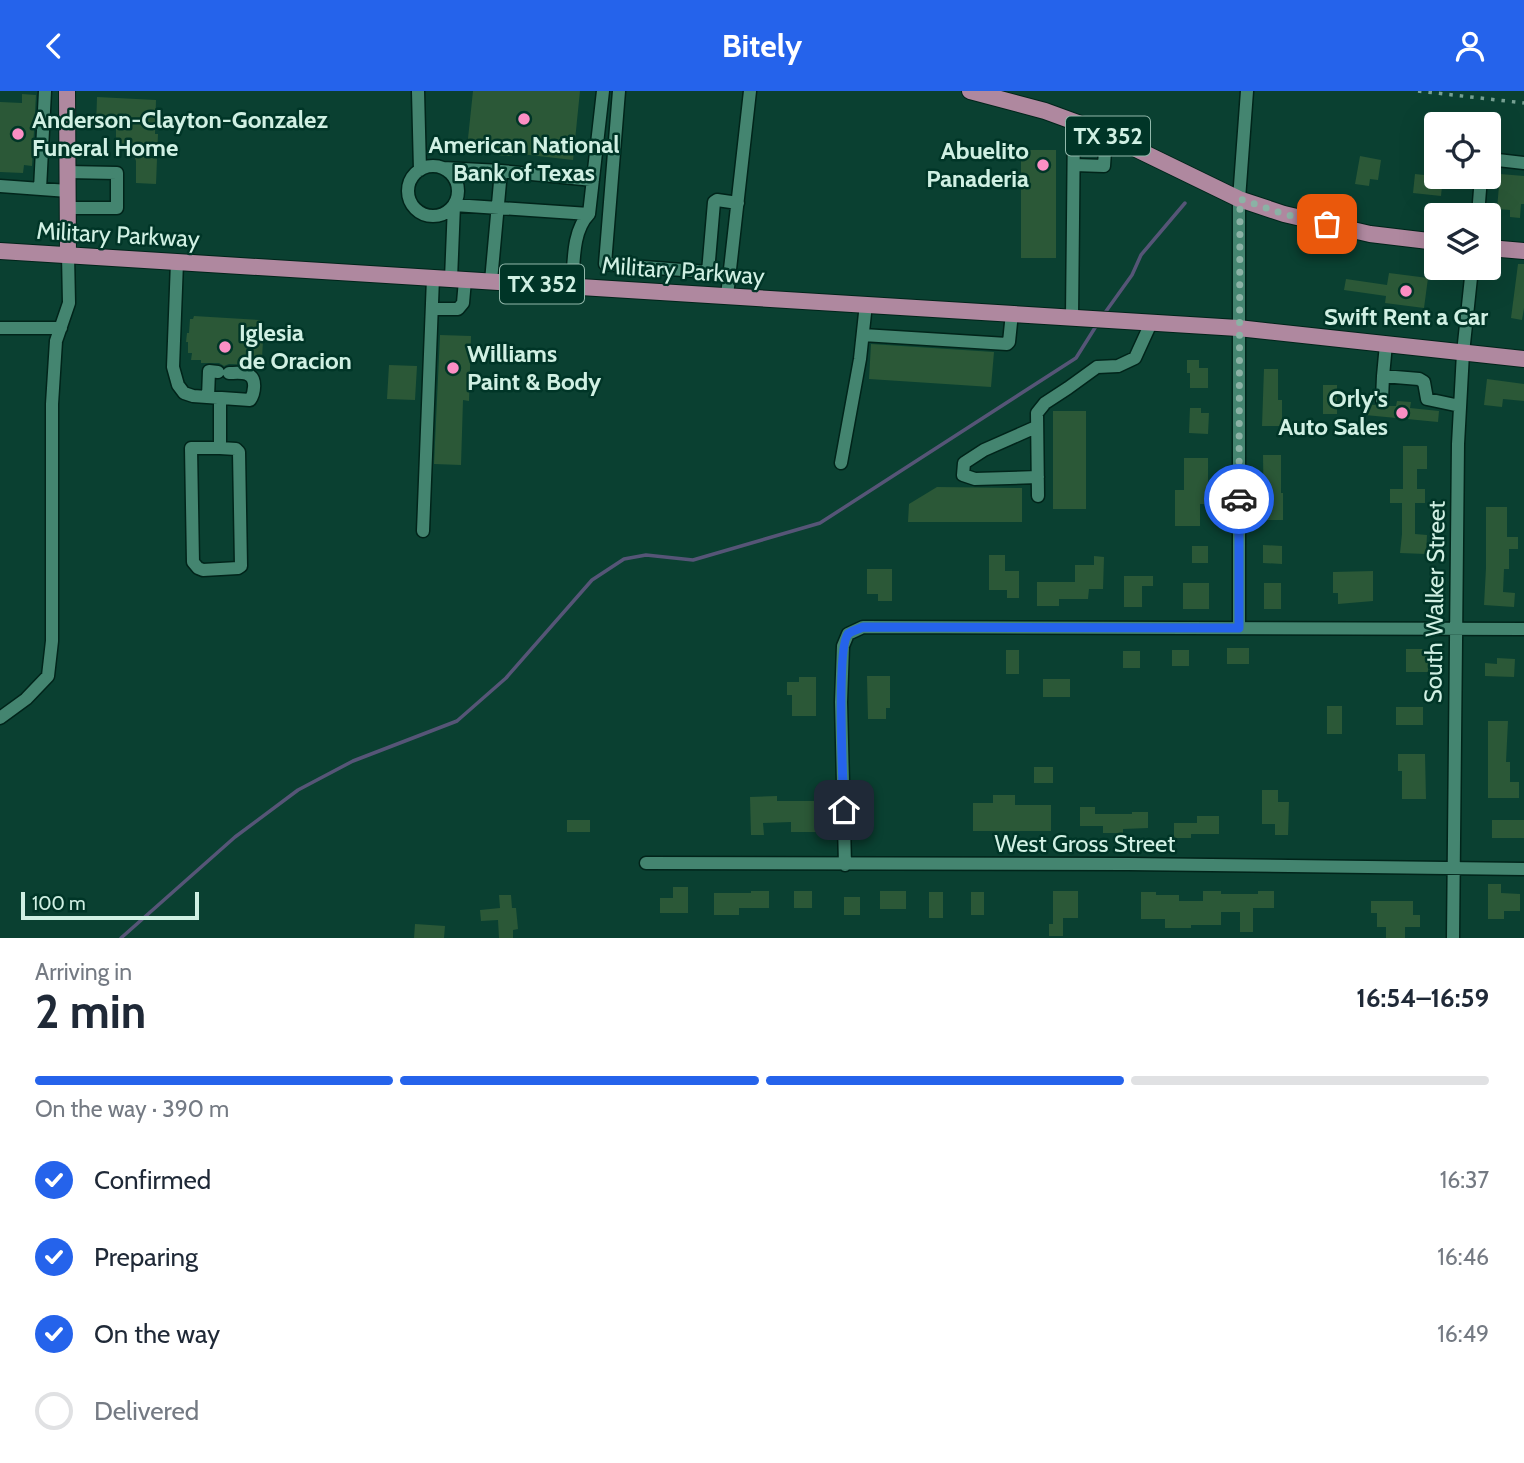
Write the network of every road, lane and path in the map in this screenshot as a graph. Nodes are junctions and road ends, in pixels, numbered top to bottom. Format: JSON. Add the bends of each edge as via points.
{"nodes":[{"id":1,"x":45,"y":91,"type":"edge"},
{"id":2,"x":67,"y":91,"type":"edge"},
{"id":3,"x":418,"y":91,"type":"edge"},
{"id":4,"x":603,"y":91,"type":"edge"},
{"id":5,"x":619,"y":91,"type":"edge"},
{"id":6,"x":750,"y":91,"type":"edge"},
{"id":7,"x":970,"y":91,"type":"edge"},
{"id":8,"x":1247,"y":91,"type":"edge"},
{"id":9,"x":1074,"y":122,"type":"junction"},
{"id":10,"x":1106,"y":135,"type":"junction"},
{"id":11,"x":1501,"y":160,"type":"edge"},
{"id":12,"x":1524,"y":163,"type":"edge"},
{"id":13,"x":1074,"y":166,"type":"junction"},
{"id":14,"x":443,"y":168,"type":"junction"},
{"id":15,"x":420,"y":170,"type":"junction"},
{"id":16,"x":501,"y":171,"type":"junction"},
{"id":17,"x":67,"y":172,"type":"junction"},
{"id":18,"x":593,"y":180,"type":"junction"},
{"id":19,"x":0,"y":186,"type":"edge"},
{"id":20,"x":40,"y":189,"type":"junction"},
{"id":21,"x":68,"y":199,"type":"junction"},
{"id":22,"x":1240,"y":199,"type":"junction"},
{"id":23,"x":738,"y":203,"type":"junction"},
{"id":24,"x":454,"y":205,"type":"junction"},
{"id":25,"x":498,"y":208,"type":"junction"},
{"id":26,"x":589,"y":214,"type":"junction"},
{"id":27,"x":1424,"y":240,"type":"edge"},
{"id":28,"x":711,"y":242,"type":"junction"},
{"id":29,"x":733,"y":245,"type":"junction"},
{"id":30,"x":1501,"y":249,"type":"edge"},
{"id":31,"x":0,"y":251,"type":"edge"},
{"id":32,"x":1524,"y":251,"type":"edge"},
{"id":33,"x":68,"y":255,"type":"junction"},
{"id":34,"x":177,"y":262,"type":"junction"},
{"id":35,"x":433,"y":278,"type":"junction"},
{"id":36,"x":458,"y":279,"type":"junction"},
{"id":37,"x":1471,"y":280,"type":"edge"},
{"id":38,"x":491,"y":281,"type":"junction"},
{"id":39,"x":572,"y":286,"type":"junction"},
{"id":40,"x":727,"y":296,"type":"junction"},
{"id":41,"x":866,"y":304,"type":"junction"},
{"id":42,"x":432,"y":309,"type":"junction"},
{"id":43,"x":1012,"y":313,"type":"junction"},
{"id":44,"x":1078,"y":318,"type":"junction"},
{"id":45,"x":1151,"y":323,"type":"junction"},
{"id":46,"x":0,"y":328,"type":"edge"},
{"id":47,"x":61,"y":328,"type":"junction"},
{"id":48,"x":1238,"y":328,"type":"junction"},
{"id":49,"x":863,"y":335,"type":"junction"},
{"id":50,"x":1386,"y":344,"type":"junction"},
{"id":51,"x":1463,"y":353,"type":"junction"},
{"id":52,"x":1524,"y":359,"type":"edge"},
{"id":53,"x":1384,"y":376,"type":"junction"},
{"id":54,"x":214,"y":397,"type":"junction"},
{"id":55,"x":1382,"y":400,"type":"dead end"},
{"id":56,"x":1460,"y":406,"type":"junction"},
{"id":57,"x":1036,"y":426,"type":"junction"},
{"id":58,"x":220,"y":448,"type":"junction"},
{"id":59,"x":841,"y":463,"type":"dead end"},
{"id":60,"x":1038,"y":477,"type":"junction"},
{"id":61,"x":1038,"y":496,"type":"dead end"},
{"id":62,"x":423,"y":531,"type":"dead end"},
{"id":63,"x":1239,"y":628,"type":"junction"},
{"id":64,"x":1456,"y":628,"type":"junction"},
{"id":65,"x":1524,"y":629,"type":"edge"},
{"id":66,"x":0,"y":718,"type":"edge"},
{"id":67,"x":646,"y":863,"type":"dead end"},
{"id":68,"x":845,"y":865,"type":"junction"},
{"id":69,"x":1454,"y":869,"type":"junction"},
{"id":70,"x":1524,"y":869,"type":"edge"},
{"id":71,"x":1453,"y":938,"type":"edge"}],
"edges":[{"from":1,"to":20,"type":"street"},
{"from":2,"to":17,"type":"main road"},
{"from":3,"to":15,"type":"street"},
{"from":4,"to":18,"type":"street"},
{"from":5,"to":28,"type":"street","via":[[605,264],[706,273]]},
{"from":6,"to":23,"type":"street"},
{"from":7,"to":9,"type":"main road","number":"TX 352"},
{"from":8,"to":22,"type":"street"},
{"from":9,"to":10,"type":"main road","number":"TX 352"},
{"from":9,"to":13,"type":"street"},
{"from":10,"to":13,"type":"street","via":[[1104,166]]},
{"from":10,"to":22,"type":"main road","number":"TX 352"},
{"from":11,"to":12,"type":"street"},
{"from":13,"to":44,"type":"street"},
{"from":14,"to":15,"type":"street"},
{"from":14,"to":16,"type":"street"},
{"from":14,"to":24,"type":"street","via":[[456,180]]},
{"from":15,"to":24,"type":"street","via":[[408,189],[416,209],[432,216]]},
{"from":16,"to":18,"type":"street"},
{"from":16,"to":25,"type":"street"},
{"from":17,"to":21,"type":"main road"},
{"from":17,"to":21,"type":"street","via":[[117,173],[117,208]]},
{"from":18,"to":26,"type":"street"},
{"from":19,"to":20,"type":"street"},
{"from":20,"to":21,"type":"street"},
{"from":21,"to":33,"type":"main road"},
{"from":22,"to":27,"type":"main road","number":"TX 352","via":[[1370,234]]},
{"from":22,"to":48,"type":"street"},
{"from":23,"to":28,"type":"street","via":[[714,202]]},
{"from":23,"to":29,"type":"street"},
{"from":24,"to":25,"type":"street"},
{"from":24,"to":36,"type":"street"},
{"from":25,"to":26,"type":"street"},
{"from":25,"to":38,"type":"street"},
{"from":26,"to":39,"type":"street","via":[[577,237]]},
{"from":28,"to":29,"type":"street"},
{"from":29,"to":40,"type":"street"},
{"from":30,"to":32,"type":"main road"},
{"from":31,"to":33,"type":"main road","name":"Military Parkway","number":"TX 352"},
{"from":33,"to":34,"type":"main road","name":"Military Parkway","number":"TX 352"},
{"from":33,"to":47,"type":"street","via":[[69,303]]},
{"from":34,"to":35,"type":"main road","name":"Military Parkway","number":"TX 352"},
{"from":34,"to":54,"type":"street","via":[[173,367],[184,393]]},
{"from":35,"to":36,"type":"main road","name":"Military Parkway","number":"TX 352"},
{"from":35,"to":42,"type":"street"},
{"from":36,"to":38,"type":"main road","name":"Military Parkway","number":"TX 352"},
{"from":36,"to":42,"type":"street","via":[[463,303],[458,309]]},
{"from":37,"to":51,"type":"street","name":"South Walker Street"},
{"from":38,"to":39,"type":"main road","name":"Military Parkway","number":"TX 352"},
{"from":39,"to":40,"type":"main road","name":"Military Parkway","number":"TX 352"},
{"from":40,"to":41,"type":"main road","name":"Military Parkway","number":"TX 352"},
{"from":41,"to":43,"type":"main road","name":"Military Parkway","number":"TX 352"},
{"from":41,"to":49,"type":"street"},
{"from":42,"to":62,"type":"street"},
{"from":43,"to":44,"type":"main road","name":"Military Parkway","number":"TX 352"},
{"from":43,"to":49,"type":"street","via":[[1007,344]]},
{"from":44,"to":45,"type":"main road","name":"Military Parkway","number":"TX 352"},
{"from":45,"to":48,"type":"main road","name":"Military Parkway","number":"TX 352"},
{"from":45,"to":57,"type":"street","via":[[1135,358],[1118,366],[1097,367],[1045,403],[1037,412]]},
{"from":46,"to":47,"type":"street"},
{"from":47,"to":66,"type":"street","via":[[52,404],[48,676]]},
{"from":48,"to":50,"type":"main road","number":"TX 352"},
{"from":48,"to":63,"type":"street"},
{"from":49,"to":59,"type":"street"},
{"from":50,"to":51,"type":"main road","number":"TX 352"},
{"from":50,"to":53,"type":"street"},
{"from":51,"to":52,"type":"main road","number":"TX 352"},
{"from":51,"to":56,"type":"street","name":"South Walker Street"},
{"from":53,"to":55,"type":"street"},
{"from":53,"to":56,"type":"street","via":[[1419,379],[1424,382],[1427,399]]},
{"from":54,"to":54,"type":"street","via":[[209,371],[248,374],[254,381],[250,400]]},
{"from":54,"to":58,"type":"street"},
{"from":56,"to":64,"type":"street","name":"South Walker Street"},
{"from":57,"to":60,"type":"street"},
{"from":57,"to":60,"type":"street","via":[[964,463],[963,475],[975,479]]},
{"from":58,"to":58,"type":"street","via":[[191,448],[193,562],[203,570],[238,568],[242,559],[239,452]]},
{"from":60,"to":61,"type":"street"},
{"from":63,"to":64,"type":"street"},
{"from":63,"to":68,"type":"street","via":[[863,627],[848,634],[843,646],[841,702]]},
{"from":64,"to":65,"type":"street"},
{"from":64,"to":69,"type":"street","name":"South Walker Street"},
{"from":67,"to":68,"type":"street","name":"West Gross Street"},
{"from":68,"to":69,"type":"street","name":"West Gross Street"},
{"from":69,"to":70,"type":"street","name":"West Gross Street"},
{"from":69,"to":71,"type":"street","name":"South Walker Street"}]}
